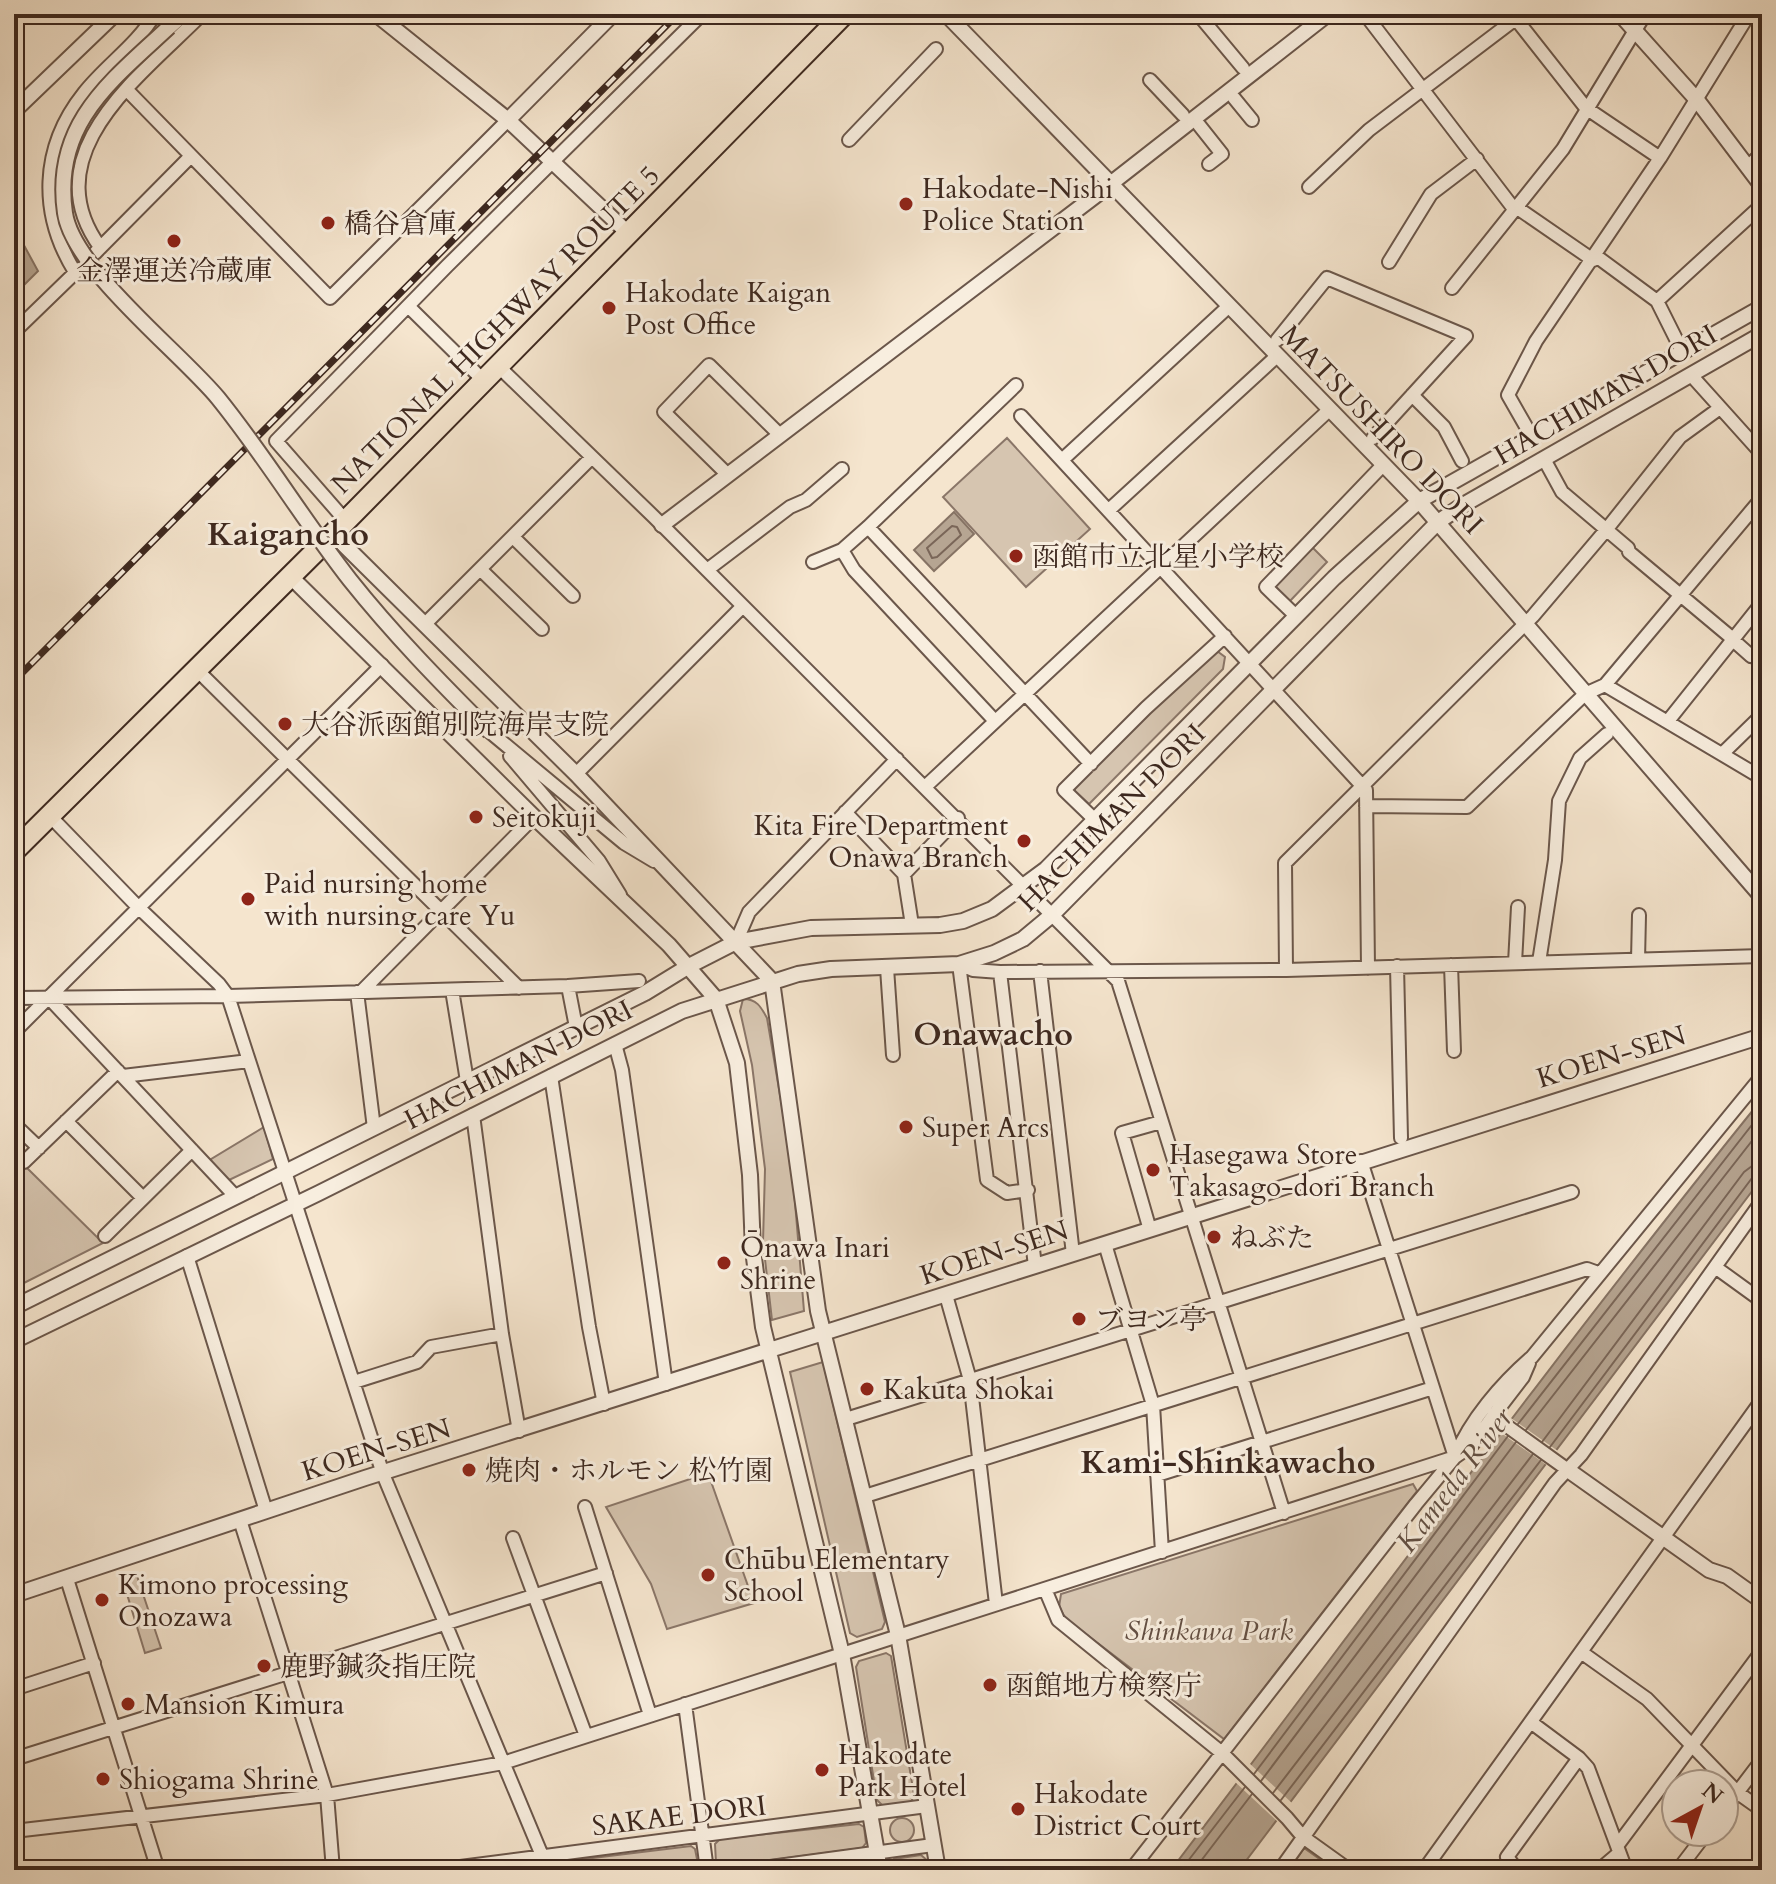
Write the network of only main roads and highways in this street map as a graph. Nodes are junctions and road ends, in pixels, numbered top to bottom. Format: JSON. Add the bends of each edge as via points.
{"nodes":[{"id":1,"x":844,"y":14,"type":"edge"},
{"id":2,"x":14,"y":851,"type":"edge"}],
"edges":[{"from":1,"to":2,"type":"highway","name":"NATIONAL HIGHWAY ROUTE 5"}]}
